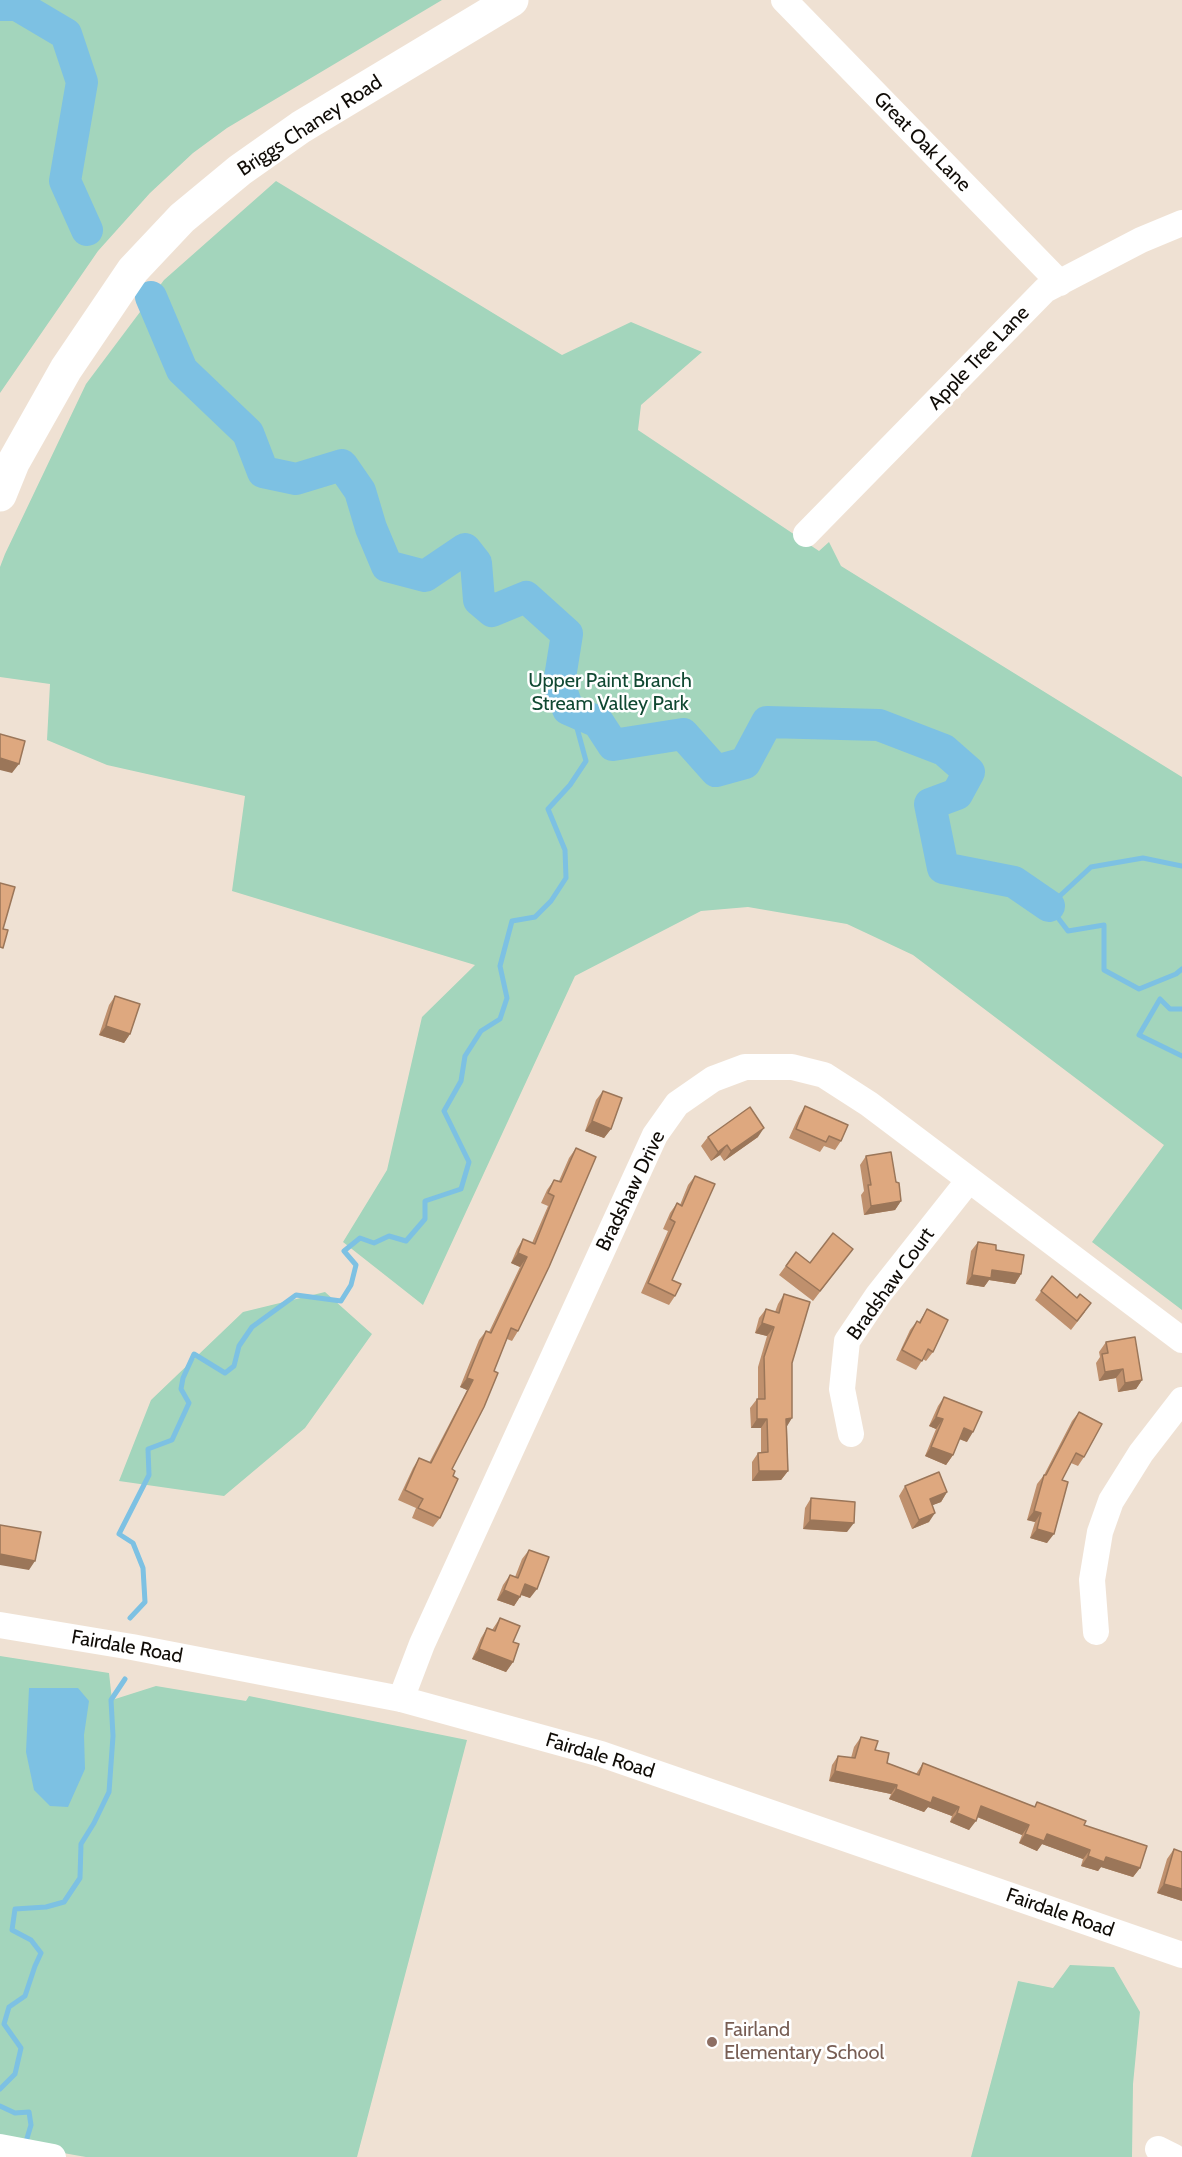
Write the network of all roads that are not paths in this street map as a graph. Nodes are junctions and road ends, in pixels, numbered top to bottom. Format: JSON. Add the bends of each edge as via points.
{"nodes":[{"id":1,"x":512,"y":0,"type":"edge"},
{"id":2,"x":784,"y":0,"type":"edge"},
{"id":3,"x":1182,"y":224,"type":"edge"},
{"id":4,"x":1060,"y":284,"type":"junction"},
{"id":5,"x":0,"y":495,"type":"edge"},
{"id":6,"x":806,"y":534,"type":"dead end"},
{"id":7,"x":969,"y":1180,"type":"junction"},
{"id":8,"x":1182,"y":1340,"type":"edge"},
{"id":9,"x":1182,"y":1400,"type":"edge"},
{"id":10,"x":851,"y":1434,"type":"dead end"},
{"id":11,"x":0,"y":1625,"type":"edge"},
{"id":12,"x":1096,"y":1632,"type":"dead end"},
{"id":13,"x":401,"y":1699,"type":"junction"},
{"id":14,"x":1182,"y":1955,"type":"edge"},
{"id":15,"x":0,"y":2147,"type":"edge"},
{"id":16,"x":53,"y":2157,"type":"edge"}],
"edges":[{"from":1,"to":5,"type":"main road","name":"Briggs Chaney Road","via":[[301,127],[182,218],[133,270],[66,369],[13,463]]},
{"from":2,"to":4,"type":"street","name":"Great Oak Lane"},
{"from":3,"to":4,"type":"street","name":"Apple Tree Lane","via":[[1141,240]]},
{"from":4,"to":6,"type":"street","name":"Apple Tree Lane","via":[[1045,290]]},
{"from":7,"to":8,"type":"street","name":"Bradshaw Drive"},
{"from":7,"to":10,"type":"street","name":"Bradshaw Court","via":[[878,1295],[847,1341],[842,1389]]},
{"from":7,"to":13,"type":"street","name":"Bradshaw Drive","via":[[824,1075],[792,1067],[745,1067],[712,1079],[677,1104],[655,1135],[422,1644]]},
{"from":9,"to":12,"type":"street","via":[[1141,1453],[1111,1501],[1100,1532],[1092,1580]]},
{"from":11,"to":13,"type":"street","name":"Fairdale Road"},
{"from":13,"to":14,"type":"street","name":"Fairdale Road","via":[[601,1754]]},
{"from":15,"to":16,"type":"street"}]}
